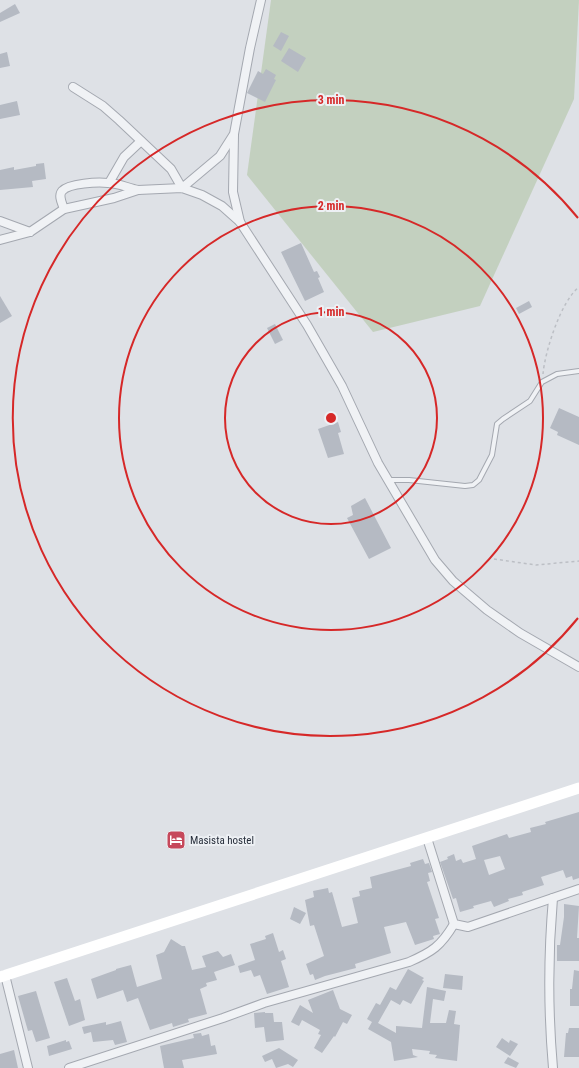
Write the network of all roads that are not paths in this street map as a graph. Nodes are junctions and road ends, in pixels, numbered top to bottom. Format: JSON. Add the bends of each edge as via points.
{"nodes":[{"id":1,"x":261,"y":0,"type":"edge"},
{"id":2,"x":73,"y":86,"type":"dead end"},
{"id":3,"x":234,"y":134,"type":"junction"},
{"id":4,"x":141,"y":141,"type":"junction"},
{"id":5,"x":109,"y":183,"type":"junction"},
{"id":6,"x":182,"y":188,"type":"junction"},
{"id":7,"x":138,"y":190,"type":"junction"},
{"id":8,"x":64,"y":208,"type":"junction"},
{"id":9,"x":0,"y":221,"type":"edge"},
{"id":10,"x":240,"y":222,"type":"junction"},
{"id":11,"x":30,"y":232,"type":"junction"},
{"id":12,"x":0,"y":240,"type":"edge"},
{"id":13,"x":579,"y":371,"type":"edge"},
{"id":14,"x":388,"y":480,"type":"junction"},
{"id":15,"x":579,"y":667,"type":"edge"},
{"id":16,"x":579,"y":788,"type":"edge"},
{"id":17,"x":427,"y":838,"type":"junction"},
{"id":18,"x":579,"y":889,"type":"edge"},
{"id":19,"x":553,"y":898,"type":"junction"},
{"id":20,"x":454,"y":924,"type":"junction"},
{"id":21,"x":2,"y":976,"type":"edge"},
{"id":22,"x":28,"y":1068,"type":"edge"},
{"id":23,"x":69,"y":1068,"type":"edge"},
{"id":24,"x":553,"y":1068,"type":"edge"}],
"edges":[{"from":1,"to":3,"type":"street"},
{"from":2,"to":4,"type":"street","via":[[103,106]]},
{"from":3,"to":6,"type":"street","via":[[220,156]]},
{"from":3,"to":10,"type":"street","via":[[233,192]]},
{"from":4,"to":5,"type":"street","via":[[124,157]]},
{"from":4,"to":6,"type":"street","via":[[171,169]]},
{"from":5,"to":7,"type":"street"},
{"from":5,"to":8,"type":"street","via":[[88,183],[68,187],[60,196]]},
{"from":6,"to":7,"type":"street"},
{"from":6,"to":10,"type":"street","via":[[202,194],[222,206]]},
{"from":7,"to":8,"type":"street","via":[[114,198]]},
{"from":8,"to":11,"type":"street"},
{"from":9,"to":11,"type":"street"},
{"from":10,"to":14,"type":"street","via":[[292,300],[331,366]]},
{"from":11,"to":12,"type":"street"},
{"from":13,"to":14,"type":"lane","via":[[557,374],[542,382],[530,401],[513,410],[497,424],[492,455],[479,480],[473,485]]},
{"from":14,"to":15,"type":"street","via":[[435,560],[453,581],[487,610],[520,633]]},
{"from":16,"to":17,"type":"main road"},
{"from":17,"to":20,"type":"street"},
{"from":17,"to":21,"type":"main road"},
{"from":18,"to":19,"type":"street"},
{"from":19,"to":20,"type":"street","via":[[468,927]]},
{"from":19,"to":24,"type":"street","via":[[549,976]]},
{"from":20,"to":23,"type":"street","via":[[440,945],[428,954],[409,962],[264,1003]]},
{"from":21,"to":22,"type":"street"}]}
